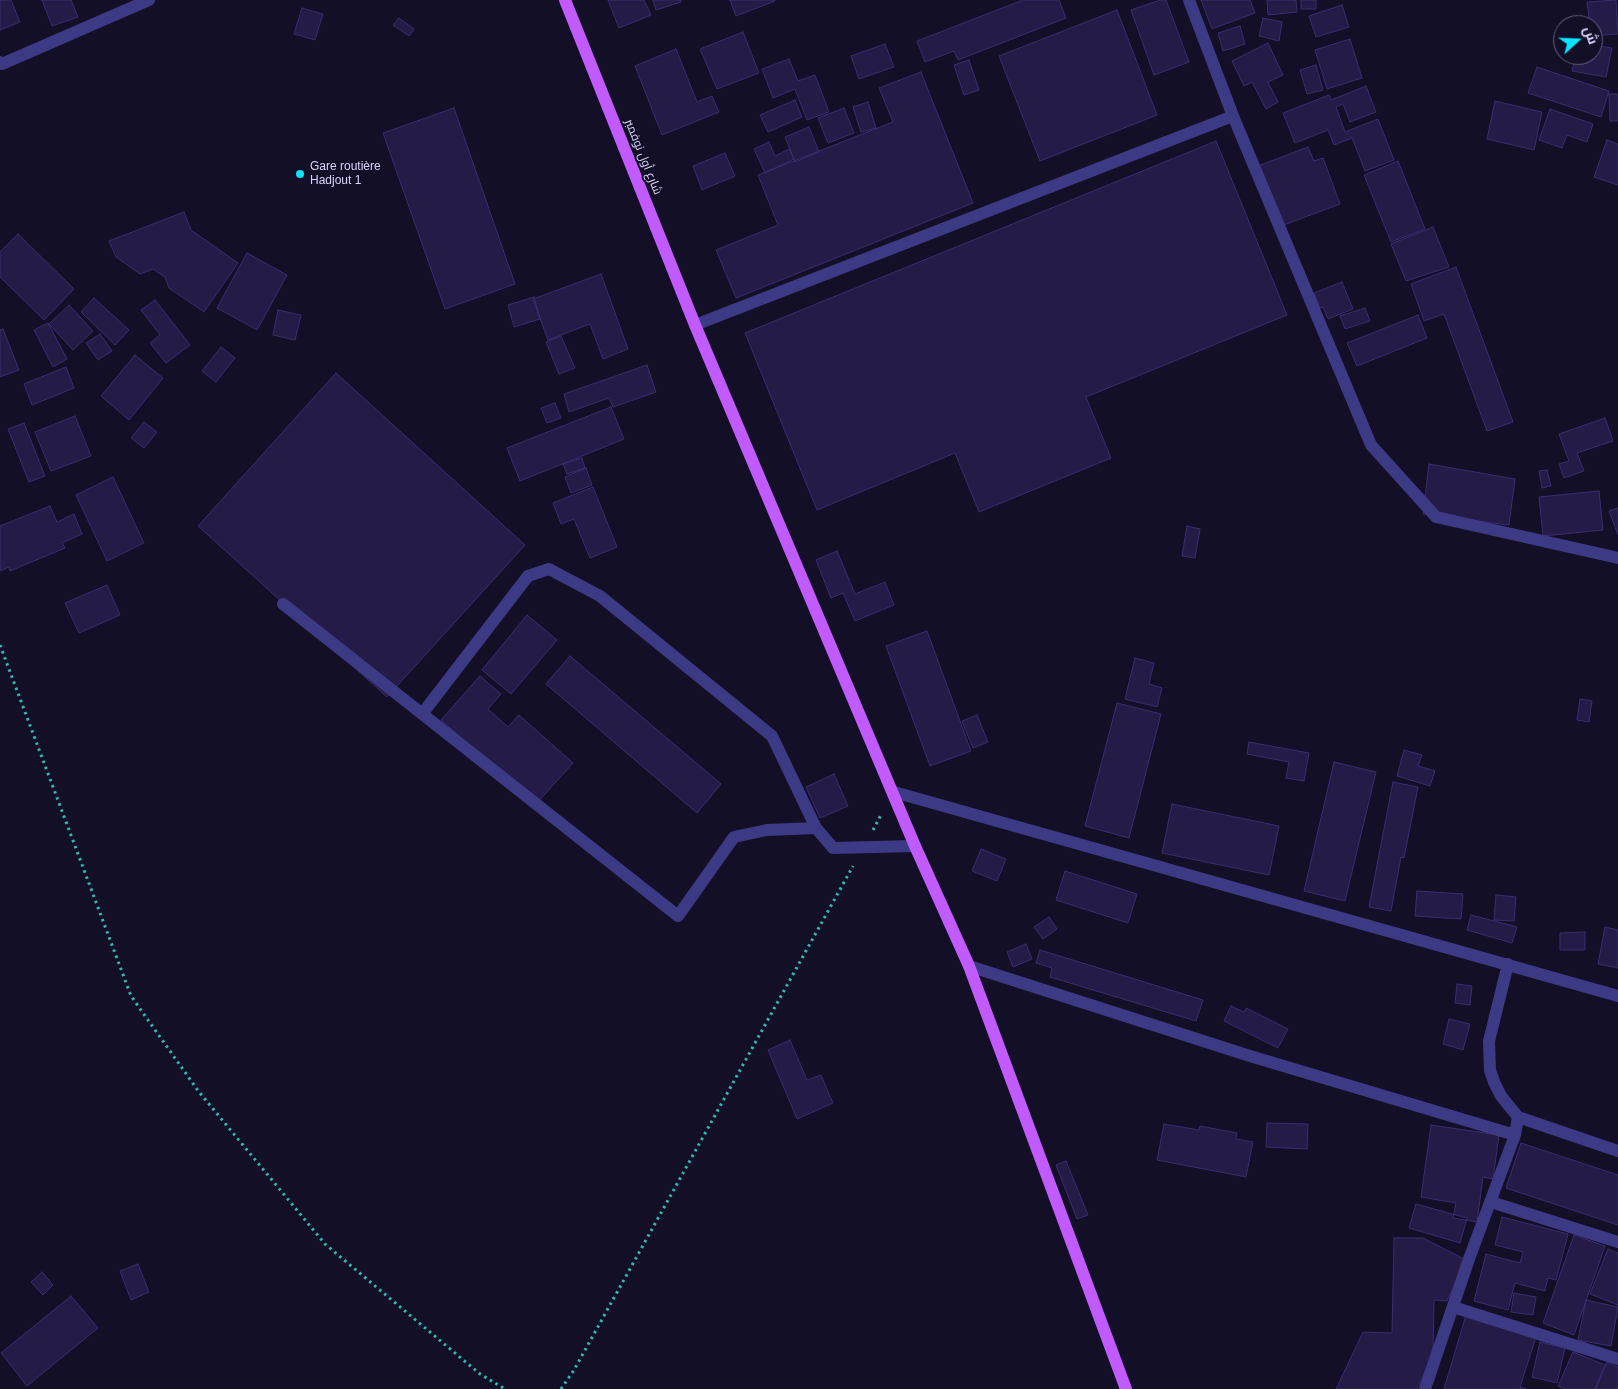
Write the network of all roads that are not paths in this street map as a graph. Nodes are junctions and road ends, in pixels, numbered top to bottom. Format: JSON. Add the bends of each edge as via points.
{"nodes":[{"id":1,"x":149,"y":0,"type":"edge"},
{"id":2,"x":565,"y":0,"type":"edge"},
{"id":3,"x":1189,"y":0,"type":"edge"},
{"id":4,"x":0,"y":62,"type":"edge"},
{"id":5,"x":1233,"y":116,"type":"junction"},
{"id":6,"x":695,"y":325,"type":"junction"},
{"id":7,"x":1618,"y":558,"type":"edge"},
{"id":8,"x":283,"y":604,"type":"dead end"},
{"id":9,"x":422,"y":714,"type":"junction"},
{"id":10,"x":894,"y":792,"type":"junction"},
{"id":11,"x":816,"y":828,"type":"junction"},
{"id":12,"x":915,"y":846,"type":"junction"},
{"id":13,"x":1508,"y":964,"type":"junction"},
{"id":14,"x":969,"y":966,"type":"junction"},
{"id":15,"x":1618,"y":996,"type":"edge"},
{"id":16,"x":1518,"y":1117,"type":"junction"},
{"id":17,"x":1515,"y":1135,"type":"junction"},
{"id":18,"x":1618,"y":1152,"type":"edge"},
{"id":19,"x":1491,"y":1202,"type":"junction"},
{"id":20,"x":1618,"y":1242,"type":"edge"},
{"id":21,"x":1453,"y":1307,"type":"junction"},
{"id":22,"x":1618,"y":1359,"type":"edge"},
{"id":23,"x":1126,"y":1389,"type":"edge"},
{"id":24,"x":1425,"y":1389,"type":"edge"}],
"edges":[{"from":1,"to":4,"type":"street","via":[[2,64]]},
{"from":2,"to":6,"type":"main road","name":"شارع أول نوفمبر"},
{"from":3,"to":5,"type":"street"},
{"from":5,"to":6,"type":"street"},
{"from":5,"to":7,"type":"street","via":[[1370,445],[1436,517]]},
{"from":6,"to":10,"type":"main road","name":"شارع أول نوفمبر"},
{"from":8,"to":9,"type":"street"},
{"from":9,"to":11,"type":"street","via":[[678,916],[734,837],[767,830]]},
{"from":9,"to":11,"type":"street","via":[[528,576],[549,569],[600,596],[772,736]]},
{"from":10,"to":12,"type":"main road","name":"شارع أول نوفمبر"},
{"from":10,"to":13,"type":"street"},
{"from":11,"to":12,"type":"street","via":[[833,848]]},
{"from":12,"to":14,"type":"main road","name":"شارع أول نوفمبر"},
{"from":13,"to":15,"type":"street"},
{"from":13,"to":16,"type":"street","via":[[1489,1041],[1490,1070],[1501,1096]]},
{"from":14,"to":17,"type":"street","via":[[1250,1056]]},
{"from":14,"to":23,"type":"main road","name":"شارع أول نوفمبر"},
{"from":16,"to":17,"type":"street"},
{"from":16,"to":18,"type":"street"},
{"from":17,"to":19,"type":"street"},
{"from":19,"to":20,"type":"street"},
{"from":19,"to":21,"type":"street"},
{"from":21,"to":22,"type":"street"},
{"from":21,"to":24,"type":"street"}]}
